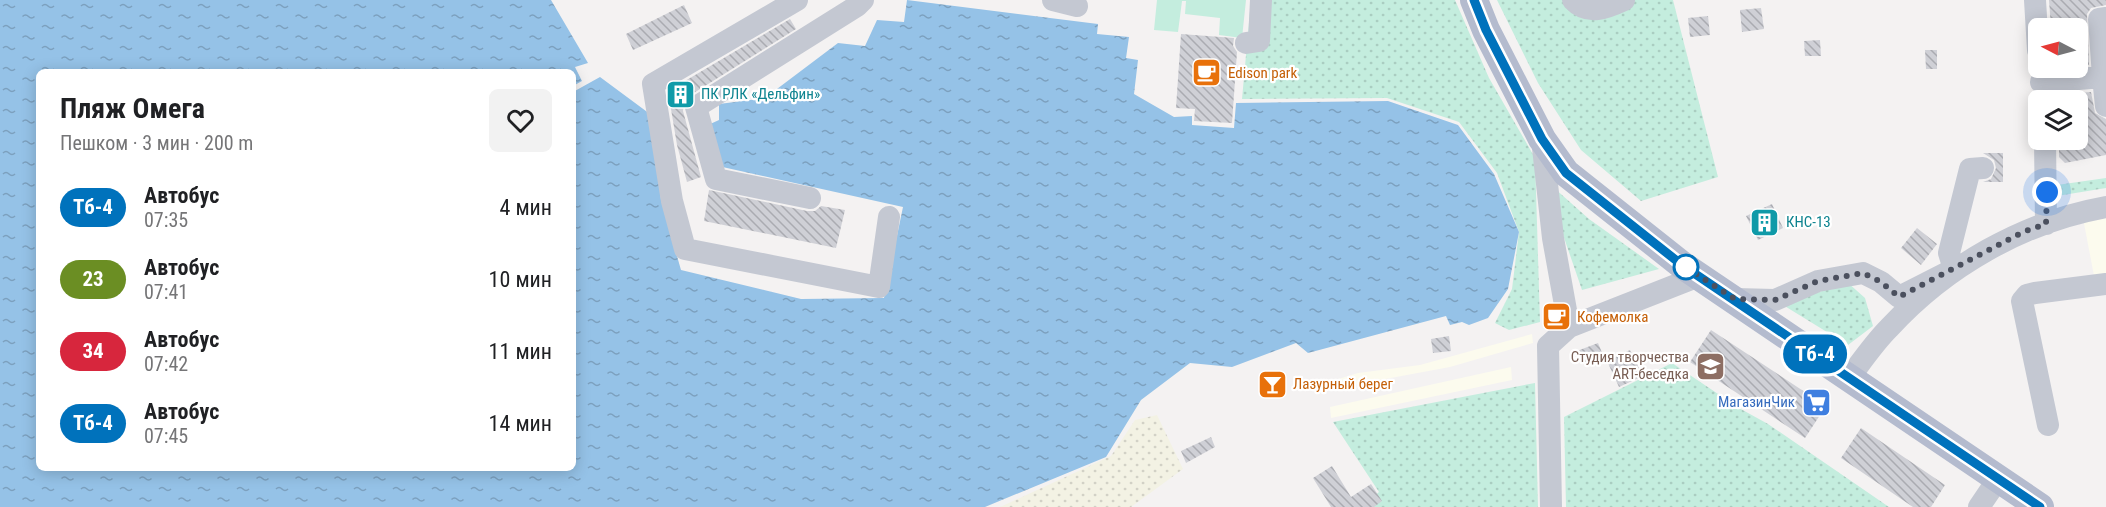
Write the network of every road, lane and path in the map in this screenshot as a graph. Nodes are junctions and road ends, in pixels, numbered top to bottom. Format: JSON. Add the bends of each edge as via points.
{"nodes":[{"id":1,"x":797,"y":0,"type":"edge"},
{"id":2,"x":1053,"y":0,"type":"edge"},
{"id":3,"x":1261,"y":0,"type":"edge"},
{"id":4,"x":1474,"y":0,"type":"edge"},
{"id":5,"x":1573,"y":0,"type":"edge"},
{"id":6,"x":1624,"y":0,"type":"edge"},
{"id":7,"x":2035,"y":0,"type":"edge"},
{"id":8,"x":851,"y":4,"type":"edge"},
{"id":9,"x":1077,"y":6,"type":"dead end"},
{"id":10,"x":2036,"y":18,"type":"edge"},
{"id":11,"x":2106,"y":18,"type":"edge"},
{"id":12,"x":1245,"y":43,"type":"dead end"},
{"id":13,"x":2103,"y":77,"type":"junction"},
{"id":14,"x":2041,"y":83,"type":"edge"},
{"id":15,"x":2106,"y":106,"type":"edge"},
{"id":16,"x":1542,"y":139,"type":"junction"},
{"id":17,"x":2046,"y":150,"type":"edge"},
{"id":18,"x":1983,"y":168,"type":"dead end"},
{"id":19,"x":810,"y":198,"type":"dead end"},
{"id":20,"x":2106,"y":207,"type":"edge"},
{"id":21,"x":889,"y":217,"type":"dead end"},
{"id":22,"x":2046,"y":224,"type":"junction"},
{"id":23,"x":1954,"y":269,"type":"junction"},
{"id":24,"x":1699,"y":276,"type":"junction"},
{"id":25,"x":2106,"y":284,"type":"edge"},
{"id":26,"x":1899,"y":297,"type":"junction"},
{"id":27,"x":1735,"y":299,"type":"junction"},
{"id":28,"x":1569,"y":327,"type":"junction"},
{"id":29,"x":1887,"y":329,"type":"junction"},
{"id":30,"x":1849,"y":378,"type":"junction"},
{"id":31,"x":2048,"y":425,"type":"dead end"},
{"id":32,"x":1998,"y":479,"type":"junction"},
{"id":33,"x":1551,"y":507,"type":"edge"},
{"id":34,"x":1978,"y":507,"type":"edge"},
{"id":35,"x":2040,"y":507,"type":"edge"}],
"edges":[{"from":1,"to":21,"type":"street","via":[[653,84],[672,201],[685,249],[879,287]]},
{"from":2,"to":9,"type":"street"},
{"from":3,"to":12,"type":"street","via":[[1260,41]]},
{"from":4,"to":16,"type":"main road"},
{"from":5,"to":6,"type":"street","via":[[1579,6],[1602,11]]},
{"from":7,"to":10,"type":"street"},
{"from":8,"to":19,"type":"street","via":[[696,107],[716,179]]},
{"from":11,"to":13,"type":"street","via":[[2099,19]]},
{"from":13,"to":14,"type":"street"},
{"from":13,"to":15,"type":"street"},
{"from":16,"to":24,"type":"main road","via":[[1566,173]]},
{"from":16,"to":28,"type":"street","via":[[1553,238]]},
{"from":17,"to":22,"type":"street"},
{"from":18,"to":23,"type":"street","via":[[1970,169],[1949,253]]},
{"from":20,"to":22,"type":"street"},
{"from":22,"to":23,"type":"street"},
{"from":23,"to":26,"type":"street"},
{"from":23,"to":29,"type":"street"},
{"from":24,"to":27,"type":"main road"},
{"from":24,"to":28,"type":"street"},
{"from":25,"to":31,"type":"street","via":[[2035,293],[2022,300]]},
{"from":26,"to":27,"type":"street","via":[[1863,273],[1818,281],[1775,300]]},
{"from":26,"to":29,"type":"street"},
{"from":27,"to":30,"type":"main road"},
{"from":28,"to":33,"type":"street","via":[[1548,346]]},
{"from":29,"to":30,"type":"street"},
{"from":30,"to":32,"type":"main road"},
{"from":32,"to":34,"type":"street"},
{"from":32,"to":35,"type":"main road"}]}
